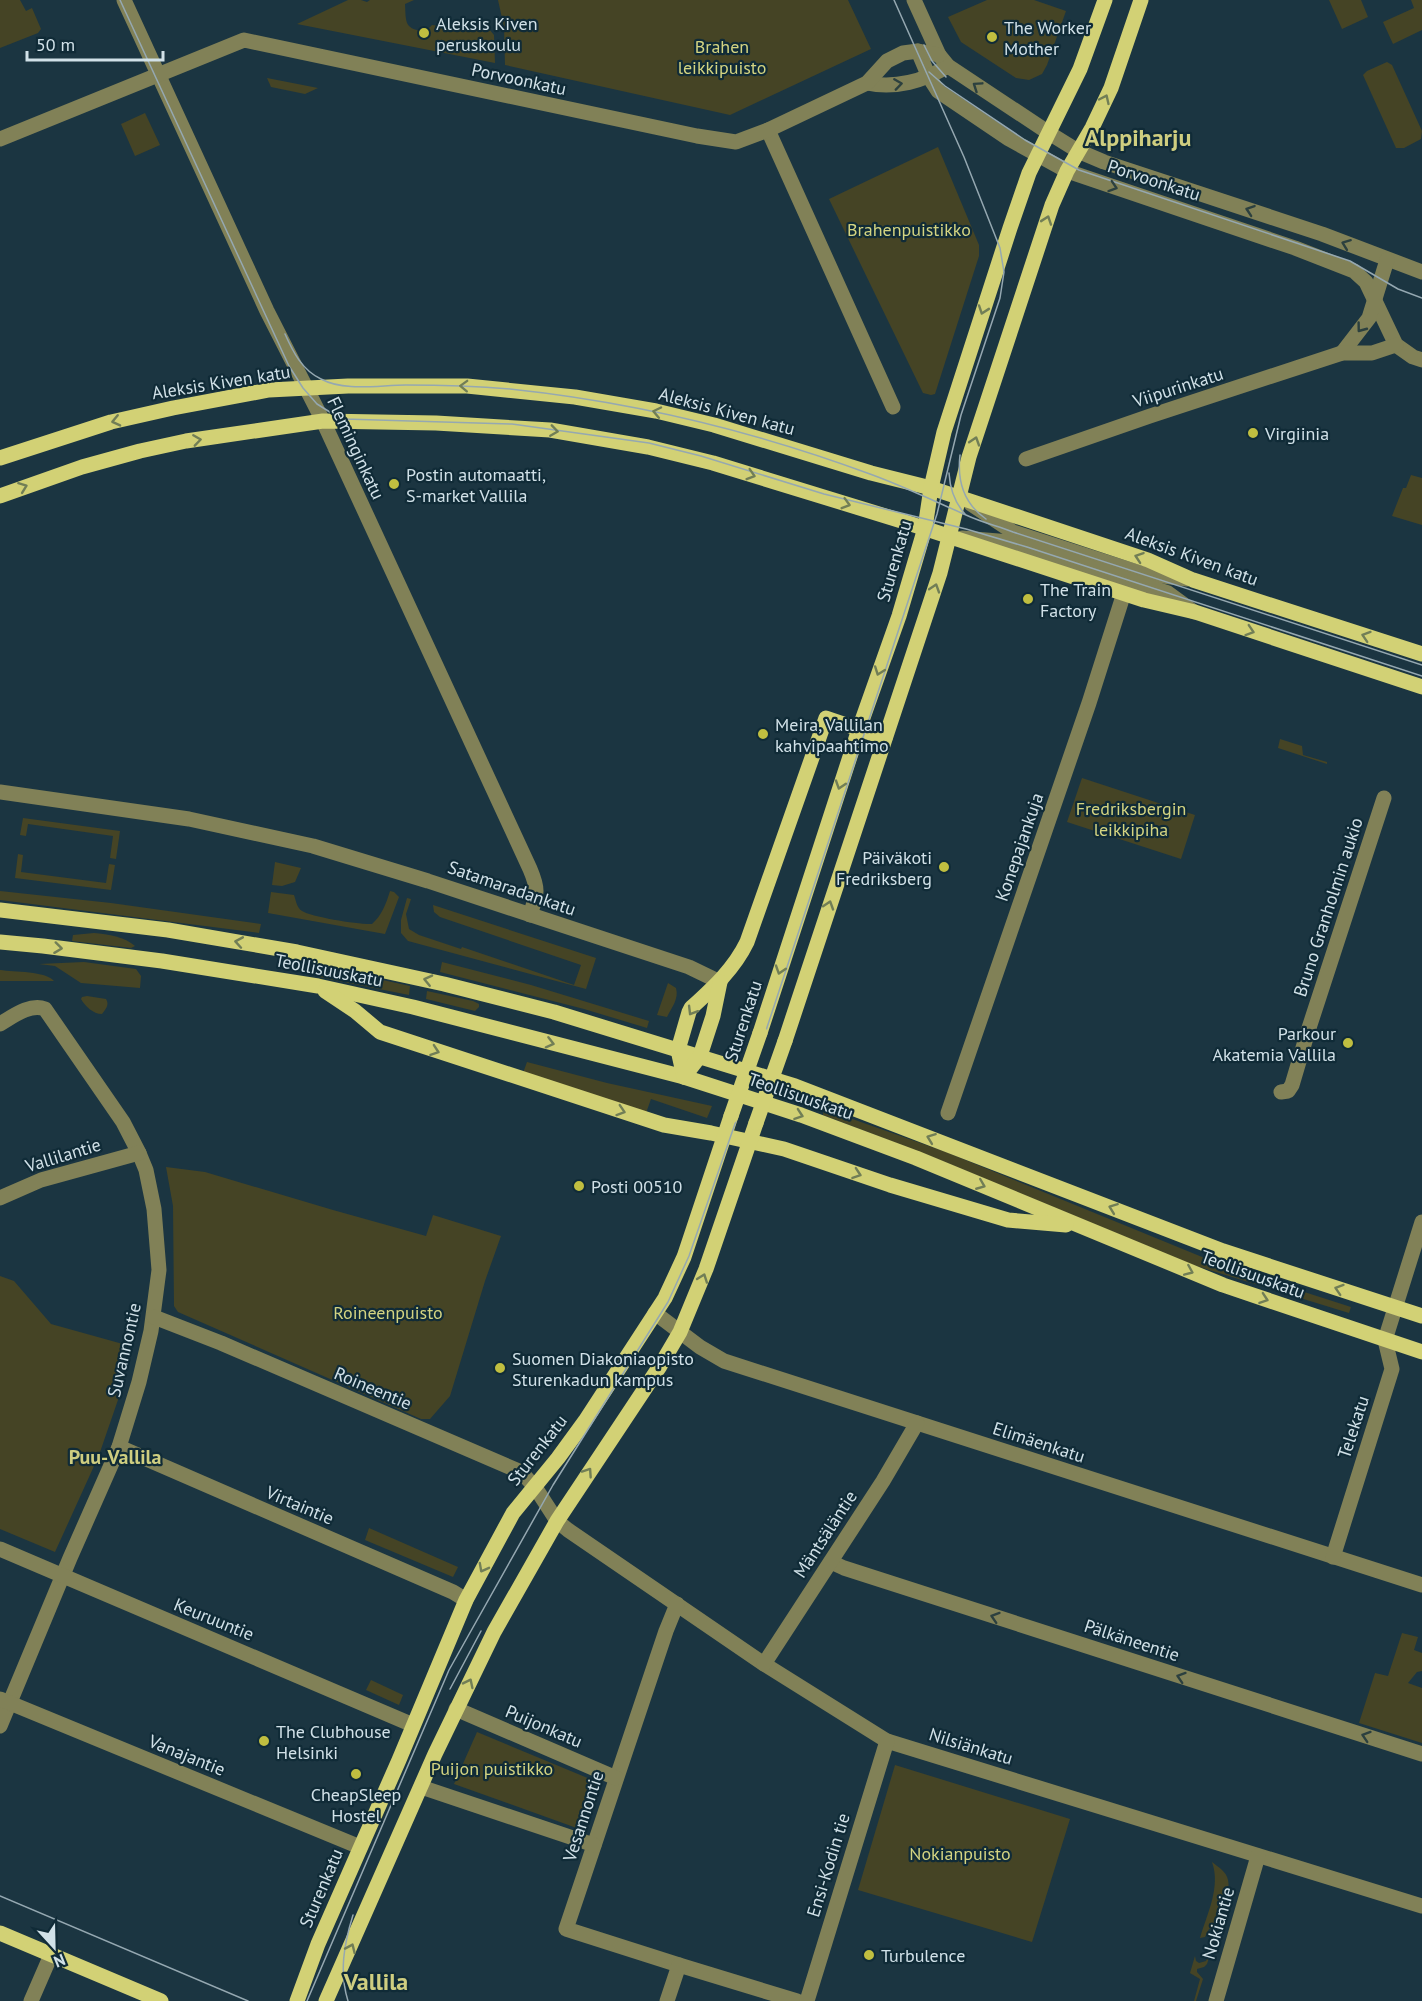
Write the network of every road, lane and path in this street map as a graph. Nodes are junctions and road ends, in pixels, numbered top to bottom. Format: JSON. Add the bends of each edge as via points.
{"nodes":[{"id":1,"x":124,"y":0,"type":"edge"},
{"id":2,"x":914,"y":0,"type":"edge"},
{"id":3,"x":1105,"y":0,"type":"edge"},
{"id":4,"x":1142,"y":0,"type":"edge"},
{"id":5,"x":918,"y":51,"type":"junction"},
{"id":6,"x":944,"y":60,"type":"junction"},
{"id":7,"x":158,"y":73,"type":"junction"},
{"id":8,"x":929,"y":77,"type":"junction"},
{"id":9,"x":867,"y":82,"type":"junction"},
{"id":10,"x":768,"y":129,"type":"junction"},
{"id":11,"x":1049,"y":133,"type":"junction"},
{"id":12,"x":0,"y":139,"type":"edge"},
{"id":13,"x":1078,"y":151,"type":"junction"},
{"id":14,"x":1037,"y":156,"type":"junction"},
{"id":15,"x":1067,"y":171,"type":"junction"},
{"id":16,"x":1387,"y":260,"type":"junction"},
{"id":17,"x":1422,"y":272,"type":"edge"},
{"id":18,"x":1374,"y":300,"type":"junction"},
{"id":19,"x":1396,"y":345,"type":"junction"},
{"id":20,"x":1342,"y":353,"type":"junction"},
{"id":21,"x":1422,"y":360,"type":"edge"},
{"id":22,"x":306,"y":388,"type":"junction"},
{"id":23,"x":893,"y":407,"type":"dead end"},
{"id":24,"x":323,"y":422,"type":"junction"},
{"id":25,"x":0,"y":458,"type":"edge"},
{"id":26,"x":1026,"y":459,"type":"dead end"},
{"id":27,"x":931,"y":488,"type":"junction"},
{"id":28,"x":0,"y":496,"type":"edge"},
{"id":29,"x":961,"y":497,"type":"junction"},
{"id":30,"x":925,"y":528,"type":"junction"},
{"id":31,"x":951,"y":537,"type":"junction"},
{"id":32,"x":1124,"y":593,"type":"junction"},
{"id":33,"x":1195,"y":612,"type":"junction"},
{"id":34,"x":1422,"y":654,"type":"edge"},
{"id":35,"x":1422,"y":687,"type":"edge"},
{"id":36,"x":859,"y":729,"type":"junction"},
{"id":37,"x":885,"y":738,"type":"junction"},
{"id":38,"x":0,"y":792,"type":"edge"},
{"id":39,"x":1384,"y":798,"type":"dead end"},
{"id":40,"x":0,"y":910,"type":"edge"},
{"id":41,"x":530,"y":915,"type":"junction"},
{"id":42,"x":0,"y":942,"type":"edge"},
{"id":43,"x":720,"y":982,"type":"junction"},
{"id":44,"x":318,"y":986,"type":"junction"},
{"id":45,"x":0,"y":1024,"type":"edge"},
{"id":46,"x":678,"y":1050,"type":"junction"},
{"id":47,"x":700,"y":1056,"type":"junction"},
{"id":48,"x":684,"y":1077,"type":"junction"},
{"id":49,"x":1281,"y":1092,"type":"dead end"},
{"id":50,"x":948,"y":1113,"type":"dead end"},
{"id":51,"x":725,"y":1136,"type":"junction"},
{"id":52,"x":750,"y":1141,"type":"junction"},
{"id":53,"x":140,"y":1153,"type":"junction"},
{"id":54,"x":0,"y":1198,"type":"edge"},
{"id":55,"x":1422,"y":1222,"type":"edge"},
{"id":56,"x":1081,"y":1226,"type":"junction"},
{"id":57,"x":1394,"y":1307,"type":"junction"},
{"id":58,"x":656,"y":1314,"type":"junction"},
{"id":59,"x":1422,"y":1316,"type":"edge"},
{"id":60,"x":154,"y":1317,"type":"junction"},
{"id":61,"x":680,"y":1332,"type":"junction"},
{"id":62,"x":1385,"y":1340,"type":"junction"},
{"id":63,"x":1422,"y":1352,"type":"edge"},
{"id":64,"x":917,"y":1423,"type":"junction"},
{"id":65,"x":119,"y":1447,"type":"junction"},
{"id":66,"x":535,"y":1487,"type":"junction"},
{"id":67,"x":557,"y":1521,"type":"junction"},
{"id":68,"x":0,"y":1550,"type":"edge"},
{"id":69,"x":1333,"y":1557,"type":"junction"},
{"id":70,"x":831,"y":1562,"type":"junction"},
{"id":71,"x":62,"y":1577,"type":"junction"},
{"id":72,"x":1422,"y":1585,"type":"edge"},
{"id":73,"x":466,"y":1600,"type":"junction"},
{"id":74,"x":677,"y":1604,"type":"junction"},
{"id":75,"x":764,"y":1664,"type":"junction"},
{"id":76,"x":5,"y":1701,"type":"edge"},
{"id":77,"x":456,"y":1709,"type":"junction"},
{"id":78,"x":413,"y":1725,"type":"junction"},
{"id":79,"x":0,"y":1726,"type":"edge"},
{"id":80,"x":887,"y":1741,"type":"junction"},
{"id":81,"x":1422,"y":1754,"type":"edge"},
{"id":82,"x":616,"y":1778,"type":"junction"},
{"id":83,"x":421,"y":1787,"type":"junction"},
{"id":84,"x":594,"y":1845,"type":"junction"},
{"id":85,"x":360,"y":1847,"type":"junction"},
{"id":86,"x":1258,"y":1856,"type":"junction"},
{"id":87,"x":1422,"y":1906,"type":"edge"},
{"id":88,"x":0,"y":1933,"type":"edge"},
{"id":89,"x":51,"y":1955,"type":"junction"},
{"id":90,"x":679,"y":1965,"type":"junction"},
{"id":91,"x":31,"y":2001,"type":"edge"},
{"id":92,"x":161,"y":2001,"type":"edge"},
{"id":93,"x":297,"y":2001,"type":"edge"},
{"id":94,"x":326,"y":2001,"type":"edge"},
{"id":95,"x":668,"y":2001,"type":"edge"},
{"id":96,"x":797,"y":2001,"type":"edge"},
{"id":97,"x":807,"y":2001,"type":"edge"},
{"id":98,"x":1216,"y":2001,"type":"edge"}],
"edges":[{"from":1,"to":7,"type":"street","name":"Fleminginkatu"},
{"from":2,"to":6,"type":"street"},
{"from":3,"to":11,"type":"main road","name":"Sturenkatu","via":[[1080,69]]},
{"from":13,"to":4,"type":"main road","one_way":true,"via":[[1111,88]]},
{"from":5,"to":6,"type":"street","name":"Porvoonkatu"},
{"from":5,"to":8,"type":"street","name":"Porvoonkatu"},
{"from":5,"to":9,"type":"street","name":"Porvoonkatu","via":[[887,61]]},
{"from":6,"to":8,"type":"street","name":"Porvoonkatu"},
{"from":11,"to":6,"type":"street","name":"Porvoonkatu","one_way":true},
{"from":7,"to":10,"type":"street","name":"Porvoonkatu","via":[[244,40],[715,140],[736,142]]},
{"from":7,"to":12,"type":"street","name":"Porvoonkatu"},
{"from":7,"to":22,"type":"street","name":"Fleminginkatu"},
{"from":9,"to":8,"type":"street","name":"Porvoonkatu","one_way":true,"via":[[882,86]]},
{"from":8,"to":14,"type":"street","name":"Porvoonkatu","via":[[938,90]]},
{"from":9,"to":10,"type":"street","name":"Porvoonkatu"},
{"from":10,"to":23,"type":"street"},
{"from":11,"to":13,"type":"street","name":"Porvoonkatu"},
{"from":11,"to":14,"type":"main road","name":"Sturenkatu"},
{"from":13,"to":15,"type":"main road"},
{"from":16,"to":13,"type":"street","name":"Porvoonkatu","one_way":true},
{"from":14,"to":15,"type":"street","name":"Porvoonkatu"},
{"from":14,"to":27,"type":"main road","name":"Sturenkatu","one_way":true,"via":[[956,390]]},
{"from":15,"to":18,"type":"street","name":"Porvoonkatu","one_way":true,"via":[[1354,271],[1366,282]]},
{"from":29,"to":15,"type":"main road","one_way":true,"via":[[969,458]]},
{"from":16,"to":17,"type":"street","name":"Porvoonkatu"},
{"from":16,"to":18,"type":"street"},
{"from":18,"to":19,"type":"street","name":"Porvoonkatu"},
{"from":18,"to":20,"type":"street","one_way":true,"via":[[1369,318]]},
{"from":19,"to":20,"type":"street","name":"Viipurinkatu","via":[[1372,353]]},
{"from":19,"to":21,"type":"street"},
{"from":20,"to":26,"type":"street","name":"Viipurinkatu"},
{"from":22,"to":24,"type":"street","name":"Fleminginkatu"},
{"from":22,"to":25,"type":"main road","name":"Aleksis Kiven katu","one_way":true,"via":[[269,390],[173,408],[104,424]]},
{"from":27,"to":22,"type":"main road","name":"Aleksis Kiven katu","one_way":true,"via":[[714,425],[597,400],[467,386]]},
{"from":28,"to":24,"type":"main road","one_way":true,"via":[[140,451]]},
{"from":24,"to":30,"type":"main road","one_way":true,"via":[[512,427],[595,437],[713,464]]},
{"from":24,"to":41,"type":"street","name":"Fleminginkatu","via":[[537,885]]},
{"from":27,"to":29,"type":"main road","name":"Aleksis Kiven katu"},
{"from":27,"to":30,"type":"main road","name":"Sturenkatu"},
{"from":29,"to":31,"type":"main road"},
{"from":34,"to":29,"type":"main road","name":"Aleksis Kiven katu","one_way":true,"via":[[1193,580],[1148,560]]},
{"from":30,"to":31,"type":"main road"},
{"from":30,"to":36,"type":"main road","name":"Sturenkatu","one_way":true},
{"from":31,"to":32,"type":"main road"},
{"from":31,"to":33,"type":"street","via":[[1010,542],[1168,593]]},
{"from":37,"to":31,"type":"main road","one_way":true},
{"from":32,"to":33,"type":"main road"},
{"from":32,"to":50,"type":"street","name":"Konepajankuja","via":[[1046,841]]},
{"from":33,"to":35,"type":"main road","one_way":true},
{"from":36,"to":37,"type":"main road"},
{"from":36,"to":43,"type":"main road","via":[[826,718],[747,942]]},
{"from":36,"to":51,"type":"main road","name":"Sturenkatu","one_way":true,"bridge":true},
{"from":52,"to":37,"type":"main road","one_way":true,"bridge":true},
{"from":38,"to":41,"type":"street","name":"Satamaradankatu","via":[[189,819],[289,840]]},
{"from":39,"to":49,"type":"street","name":"Bruno Granholmin aukio","via":[[1292,1085]]},
{"from":46,"to":40,"type":"main road","name":"Teollisuuskatu","one_way":true,"via":[[525,1004],[345,961],[168,930]]},
{"from":41,"to":43,"type":"street","name":"Satamaradankatu","via":[[689,967]]},
{"from":42,"to":44,"type":"main road","name":"Teollisuuskatu","one_way":true,"via":[[162,961]]},
{"from":43,"to":46,"type":"main road","one_way":true,"via":[[691,1008]]},
{"from":43,"to":47,"type":"main road"},
{"from":44,"to":48,"type":"main road","name":"Teollisuuskatu","one_way":true},
{"from":44,"to":51,"type":"main road","one_way":true,"via":[[380,1032],[664,1125]]},
{"from":45,"to":53,"type":"street","name":"Suvannontie","via":[[40,1007],[49,1012]]},
{"from":46,"to":47,"type":"main road","name":"Teollisuuskatu"},
{"from":46,"to":48,"type":"main road"},
{"from":47,"to":48,"type":"main road"},
{"from":57,"to":47,"type":"main road","name":"Teollisuuskatu","one_way":true,"via":[[1223,1251],[795,1086]]},
{"from":48,"to":56,"type":"main road","name":"Teollisuuskatu","one_way":true,"via":[[916,1158]]},
{"from":51,"to":52,"type":"main road"},
{"from":51,"to":58,"type":"main road","name":"Sturenkatu","via":[[684,1257]]},
{"from":52,"to":56,"type":"main road","one_way":true,"via":[[1008,1220]]},
{"from":61,"to":52,"type":"main road","one_way":true},
{"from":53,"to":54,"type":"street","name":"Vallilantie","via":[[41,1180]]},
{"from":53,"to":60,"type":"street","name":"Suvannontie","via":[[154,1209],[159,1270]]},
{"from":55,"to":57,"type":"street","name":"Telekatu"},
{"from":56,"to":62,"type":"main road","name":"Teollisuuskatu","one_way":true,"via":[[1223,1285]]},
{"from":57,"to":59,"type":"main road"},
{"from":57,"to":62,"type":"street","name":"Telekatu"},
{"from":58,"to":61,"type":"street","name":"Elimäenkatu"},
{"from":58,"to":66,"type":"main road","name":"Sturenkatu","via":[[585,1421]]},
{"from":60,"to":65,"type":"street","name":"Suvannontie"},
{"from":60,"to":66,"type":"street","name":"Roineentie","via":[[521,1472]]},
{"from":61,"to":64,"type":"street","name":"Elimäenkatu","via":[[724,1361]]},
{"from":67,"to":61,"type":"main road","one_way":true},
{"from":62,"to":63,"type":"main road","name":"Teollisuuskatu"},
{"from":62,"to":69,"type":"street","name":"Telekatu","via":[[1392,1369]]},
{"from":64,"to":69,"type":"street","name":"Elimäenkatu"},
{"from":64,"to":70,"type":"street","name":"Mäntsäläntie"},
{"from":65,"to":71,"type":"street","name":"Suvannontie"},
{"from":65,"to":73,"type":"street","name":"Virtaintie"},
{"from":66,"to":67,"type":"street","name":"Roineentie"},
{"from":66,"to":73,"type":"main road","name":"Sturenkatu","one_way":true,"via":[[513,1513]]},
{"from":67,"to":74,"type":"street","name":"Nilsiänkatu"},
{"from":77,"to":67,"type":"main road","one_way":true},
{"from":68,"to":71,"type":"street","name":"Keuruuntie"},
{"from":69,"to":72,"type":"street","name":"Elimäenkatu"},
{"from":70,"to":75,"type":"street","name":"Mäntsäläntie"},
{"from":81,"to":70,"type":"street","name":"Pälkäneentie","one_way":true},
{"from":71,"to":76,"type":"street","name":"Suvannontie"},
{"from":71,"to":78,"type":"street","name":"Keuruuntie"},
{"from":73,"to":78,"type":"main road","name":"Sturenkatu"},
{"from":74,"to":75,"type":"street","name":"Nilsiänkatu"},
{"from":74,"to":82,"type":"street","name":"Vesannontie"},
{"from":75,"to":80,"type":"street","name":"Nilsiänkatu"},
{"from":76,"to":79,"type":"street","name":"Suvannontie"},
{"from":76,"to":85,"type":"street","name":"Vanajantie"},
{"from":77,"to":82,"type":"street","name":"Puijonkatu"},
{"from":77,"to":83,"type":"main road"},
{"from":78,"to":85,"type":"main road","name":"Sturenkatu"},
{"from":80,"to":86,"type":"street","name":"Nilsiänkatu"},
{"from":80,"to":97,"type":"street","name":"Ensi-Kodin tie"},
{"from":82,"to":84,"type":"street","name":"Vesannontie"},
{"from":83,"to":84,"type":"street"},
{"from":94,"to":83,"type":"main road","one_way":true},
{"from":84,"to":90,"type":"street","name":"Vesannontie","via":[[566,1929]]},
{"from":85,"to":93,"type":"main road","name":"Sturenkatu"},
{"from":86,"to":87,"type":"street","name":"Nilsiänkatu"},
{"from":86,"to":98,"type":"street","name":"Nokiantie"},
{"from":88,"to":89,"type":"main road"},
{"from":89,"to":91,"type":"street"},
{"from":89,"to":92,"type":"main road"},
{"from":90,"to":95,"type":"street"},
{"from":90,"to":96,"type":"street"}]}
